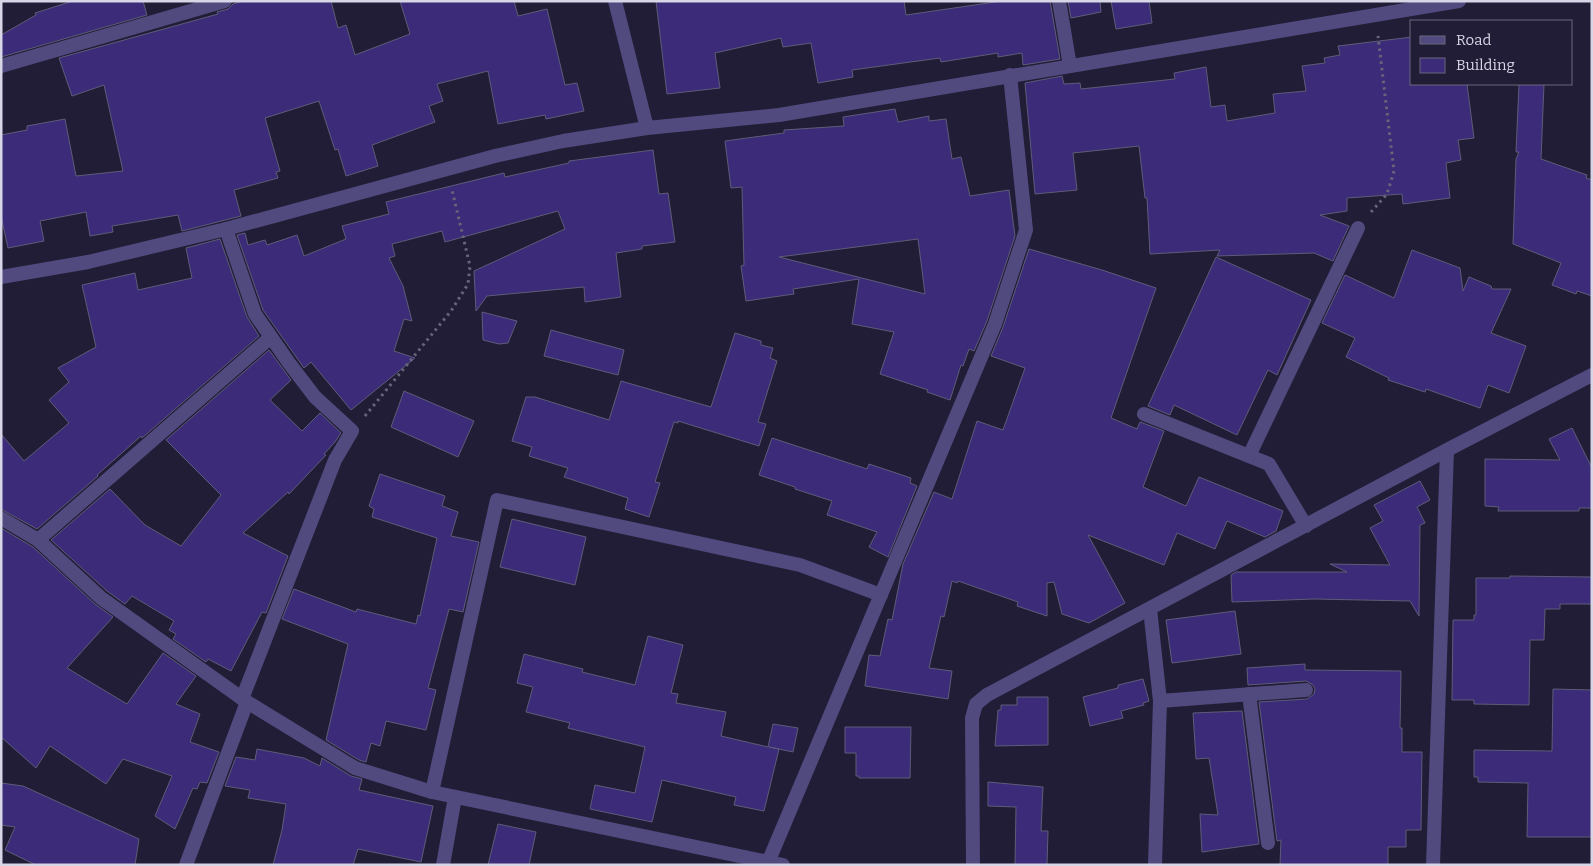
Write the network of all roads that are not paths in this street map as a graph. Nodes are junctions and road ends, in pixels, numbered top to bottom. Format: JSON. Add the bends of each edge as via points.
{"nodes":[{"id":1,"x":224,"y":1,"type":"edge"},
{"id":2,"x":615,"y":1,"type":"edge"},
{"id":3,"x":1059,"y":1,"type":"edge"},
{"id":4,"x":1459,"y":1,"type":"edge"},
{"id":5,"x":1,"y":66,"type":"edge"},
{"id":6,"x":1070,"y":66,"type":"junction"},
{"id":7,"x":1010,"y":75,"type":"junction"},
{"id":8,"x":647,"y":128,"type":"junction"},
{"id":9,"x":1358,"y":228,"type":"road end"},
{"id":10,"x":226,"y":229,"type":"junction"},
{"id":11,"x":1,"y":277,"type":"edge"},
{"id":12,"x":270,"y":337,"type":"junction"},
{"id":13,"x":1592,"y":375,"type":"edge"},
{"id":14,"x":1144,"y":414,"type":"dead end"},
{"id":15,"x":1447,"y":450,"type":"junction"},
{"id":16,"x":1249,"y":456,"type":"junction"},
{"id":17,"x":1,"y":518,"type":"edge"},
{"id":18,"x":1306,"y":526,"type":"junction"},
{"id":19,"x":38,"y":540,"type":"junction"},
{"id":20,"x":881,"y":595,"type":"junction"},
{"id":21,"x":1150,"y":609,"type":"junction"},
{"id":22,"x":1306,"y":690,"type":"dead end"},
{"id":23,"x":1249,"y":694,"type":"junction"},
{"id":24,"x":245,"y":700,"type":"junction"},
{"id":25,"x":1160,"y":701,"type":"junction"},
{"id":26,"x":432,"y":792,"type":"junction"},
{"id":27,"x":455,"y":797,"type":"junction"},
{"id":28,"x":1268,"y":843,"type":"dead end"},
{"id":29,"x":768,"y":864,"type":"edge"},
{"id":30,"x":186,"y":865,"type":"edge"},
{"id":31,"x":443,"y":865,"type":"edge"},
{"id":32,"x":783,"y":865,"type":"edge"},
{"id":33,"x":973,"y":865,"type":"edge"},
{"id":34,"x":1155,"y":865,"type":"edge"},
{"id":35,"x":1433,"y":865,"type":"edge"}],
"edges":[{"from":1,"to":5,"type":"street"},
{"from":2,"to":8,"type":"street"},
{"from":3,"to":6,"type":"street"},
{"from":4,"to":6,"type":"street"},
{"from":6,"to":7,"type":"street"},
{"from":7,"to":8,"type":"street","via":[[778,114]]},
{"from":7,"to":20,"type":"street","via":[[1026,230],[995,324]]},
{"from":8,"to":10,"type":"street","via":[[495,156]]},
{"from":9,"to":16,"type":"street"},
{"from":10,"to":11,"type":"street","via":[[88,262]]},
{"from":10,"to":12,"type":"street","via":[[255,314]]},
{"from":12,"to":19,"type":"street"},
{"from":12,"to":24,"type":"street","via":[[316,397],[352,432],[335,460]]},
{"from":13,"to":15,"type":"street"},
{"from":14,"to":16,"type":"street"},
{"from":15,"to":18,"type":"street"},
{"from":15,"to":35,"type":"street"},
{"from":16,"to":18,"type":"street","via":[[1269,464]]},
{"from":17,"to":19,"type":"street"},
{"from":18,"to":21,"type":"street"},
{"from":19,"to":24,"type":"street","via":[[101,598]]},
{"from":20,"to":26,"type":"street","via":[[800,565],[497,500]]},
{"from":20,"to":29,"type":"street"},
{"from":21,"to":25,"type":"street"},
{"from":21,"to":33,"type":"street","via":[[987,695],[976,704],[972,718]]},
{"from":22,"to":23,"type":"street"},
{"from":23,"to":25,"type":"street"},
{"from":23,"to":28,"type":"street"},
{"from":24,"to":26,"type":"street","via":[[355,768]]},
{"from":24,"to":30,"type":"street"},
{"from":25,"to":34,"type":"street"},
{"from":26,"to":27,"type":"street"},
{"from":27,"to":29,"type":"street"},
{"from":27,"to":31,"type":"street"},
{"from":29,"to":32,"type":"street"}]}
